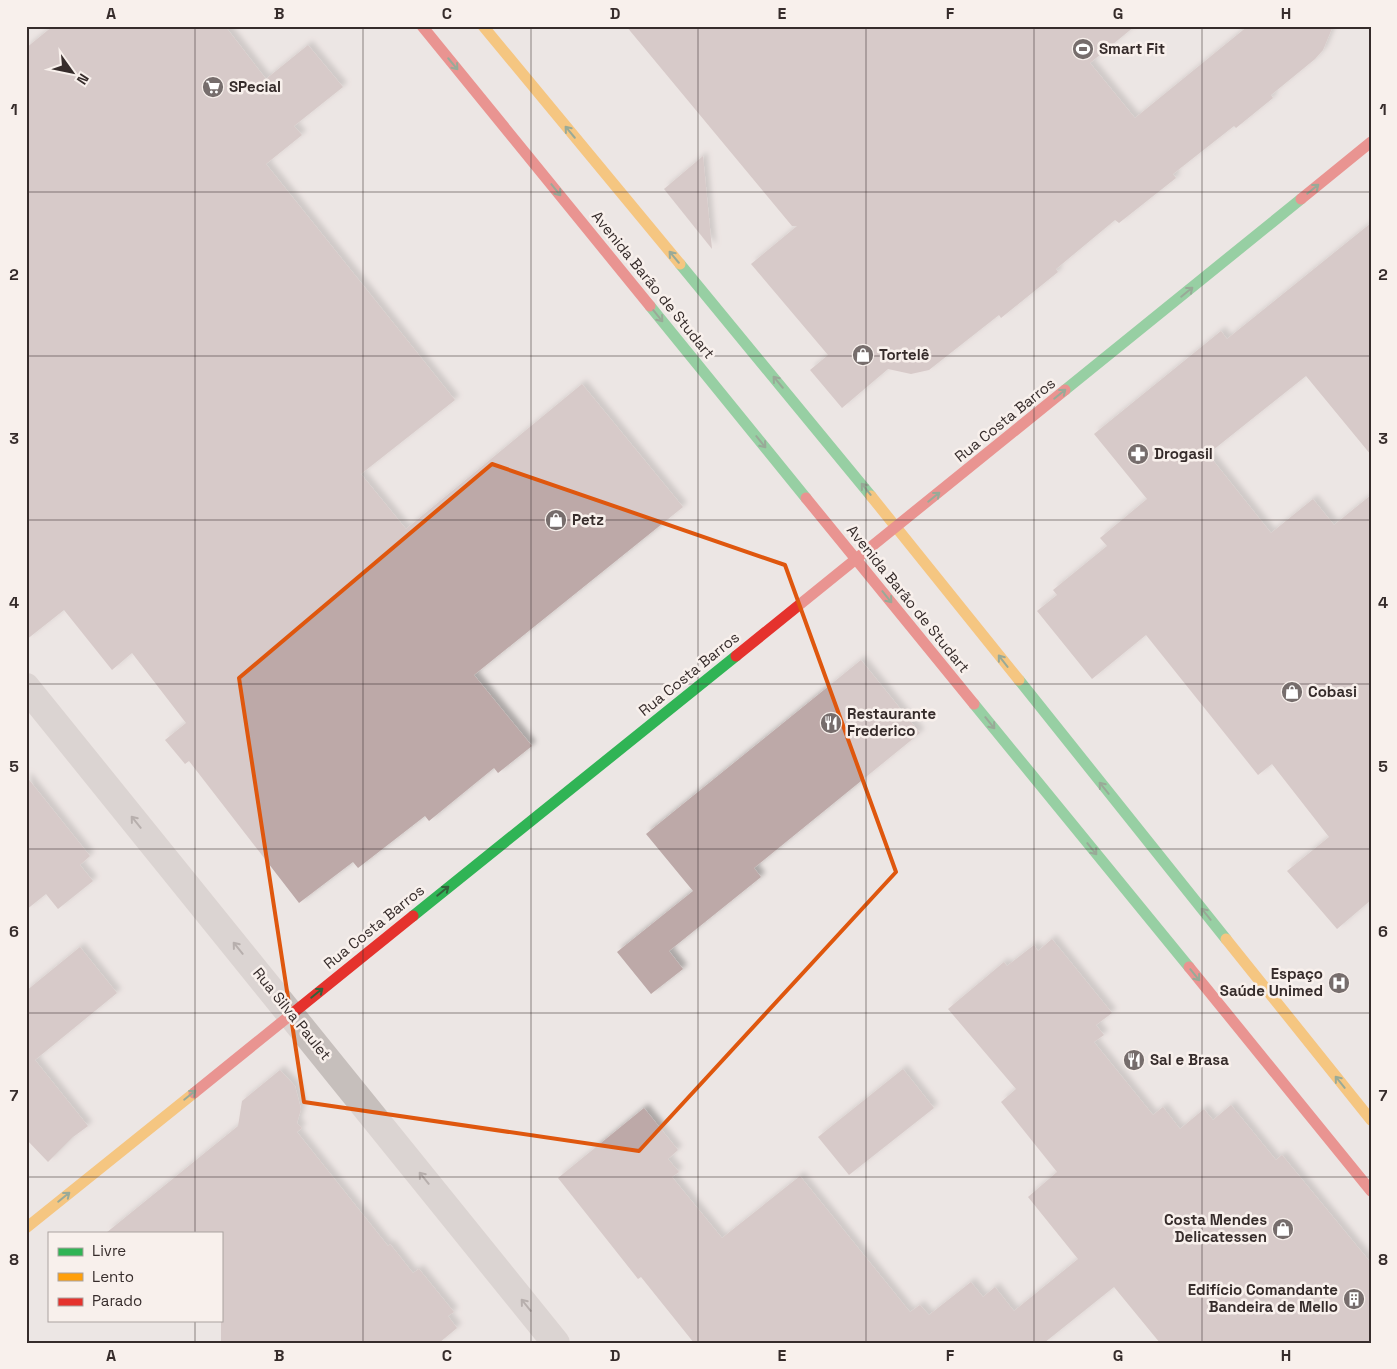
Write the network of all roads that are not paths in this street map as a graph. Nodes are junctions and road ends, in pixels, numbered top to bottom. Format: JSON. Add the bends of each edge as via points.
{"nodes":[{"id":1,"x":422,"y":26,"type":"edge"},
{"id":2,"x":483,"y":26,"type":"edge"},
{"id":3,"x":1371,"y":142,"type":"edge"},
{"id":4,"x":896,"y":527,"type":"junction"},
{"id":5,"x":856,"y":559,"type":"junction"},
{"id":6,"x":26,"y":687,"type":"edge"},
{"id":7,"x":291,"y":1013,"type":"junction"},
{"id":8,"x":1371,"y":1120,"type":"edge"},
{"id":9,"x":1371,"y":1191,"type":"edge"},
{"id":10,"x":26,"y":1228,"type":"edge"},
{"id":11,"x":556,"y":1343,"type":"edge"}],
"edges":[{"from":1,"to":5,"type":"main road","name":"Avenida Barão de Studart","one_way":true},
{"from":4,"to":2,"type":"main road","one_way":true},
{"from":4,"to":3,"type":"main road","name":"Rua Costa Barros","one_way":true},
{"from":4,"to":5,"type":"main road","name":"Rua Costa Barros"},
{"from":8,"to":4,"type":"main road","one_way":true},
{"from":7,"to":5,"type":"main road","name":"Rua Costa Barros","one_way":true},
{"from":5,"to":9,"type":"main road","name":"Avenida Barão de Studart","one_way":true},
{"from":7,"to":6,"type":"street","name":"Rua Silva Paulet","one_way":true},
{"from":10,"to":7,"type":"main road","name":"Rua Costa Barros","one_way":true},
{"from":11,"to":7,"type":"street","name":"Rua Silva Paulet","one_way":true}]}
